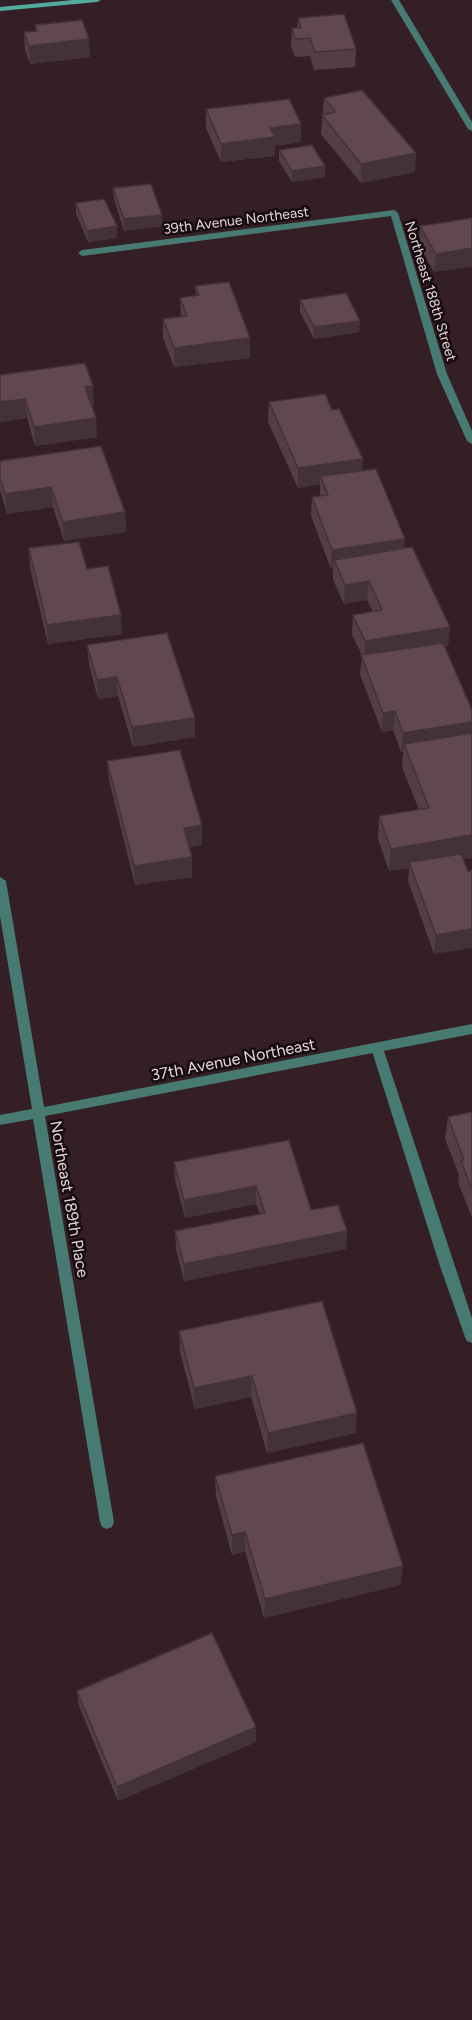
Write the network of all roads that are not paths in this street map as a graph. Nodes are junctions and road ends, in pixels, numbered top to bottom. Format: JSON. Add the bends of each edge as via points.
{"nodes":[{"id":1,"x":97,"y":0,"type":"edge"},
{"id":2,"x":395,"y":0,"type":"edge"},
{"id":3,"x":79,"y":1,"type":"edge"},
{"id":4,"x":0,"y":9,"type":"edge"},
{"id":5,"x":472,"y":129,"type":"edge"},
{"id":6,"x":394,"y":213,"type":"joint"},
{"id":7,"x":82,"y":253,"type":"dead end"},
{"id":8,"x":472,"y":441,"type":"edge"},
{"id":9,"x":0,"y":881,"type":"edge"},
{"id":10,"x":472,"y":1029,"type":"edge"},
{"id":11,"x":377,"y":1048,"type":"junction"},
{"id":12,"x":38,"y":1113,"type":"junction"},
{"id":13,"x":0,"y":1120,"type":"edge"},
{"id":14,"x":472,"y":1337,"type":"edge"},
{"id":15,"x":107,"y":1522,"type":"dead end"}],
"edges":[{"from":1,"to":3,"type":"street"},
{"from":2,"to":5,"type":"street"},
{"from":3,"to":4,"type":"street"},
{"from":6,"to":7,"type":"street","name":"39th Avenue Northeast"},
{"from":6,"to":8,"type":"street","name":"Northeast 188th Street","via":[[441,374]]},
{"from":9,"to":12,"type":"street","name":"Northeast 189th Place"},
{"from":10,"to":11,"type":"street","name":"37th Avenue Northeast"},
{"from":11,"to":12,"type":"street","name":"37th Avenue Northeast"},
{"from":11,"to":14,"type":"street"},
{"from":12,"to":13,"type":"street","name":"37th Avenue Northeast"},
{"from":12,"to":15,"type":"street","name":"Northeast 189th Place"}]}
